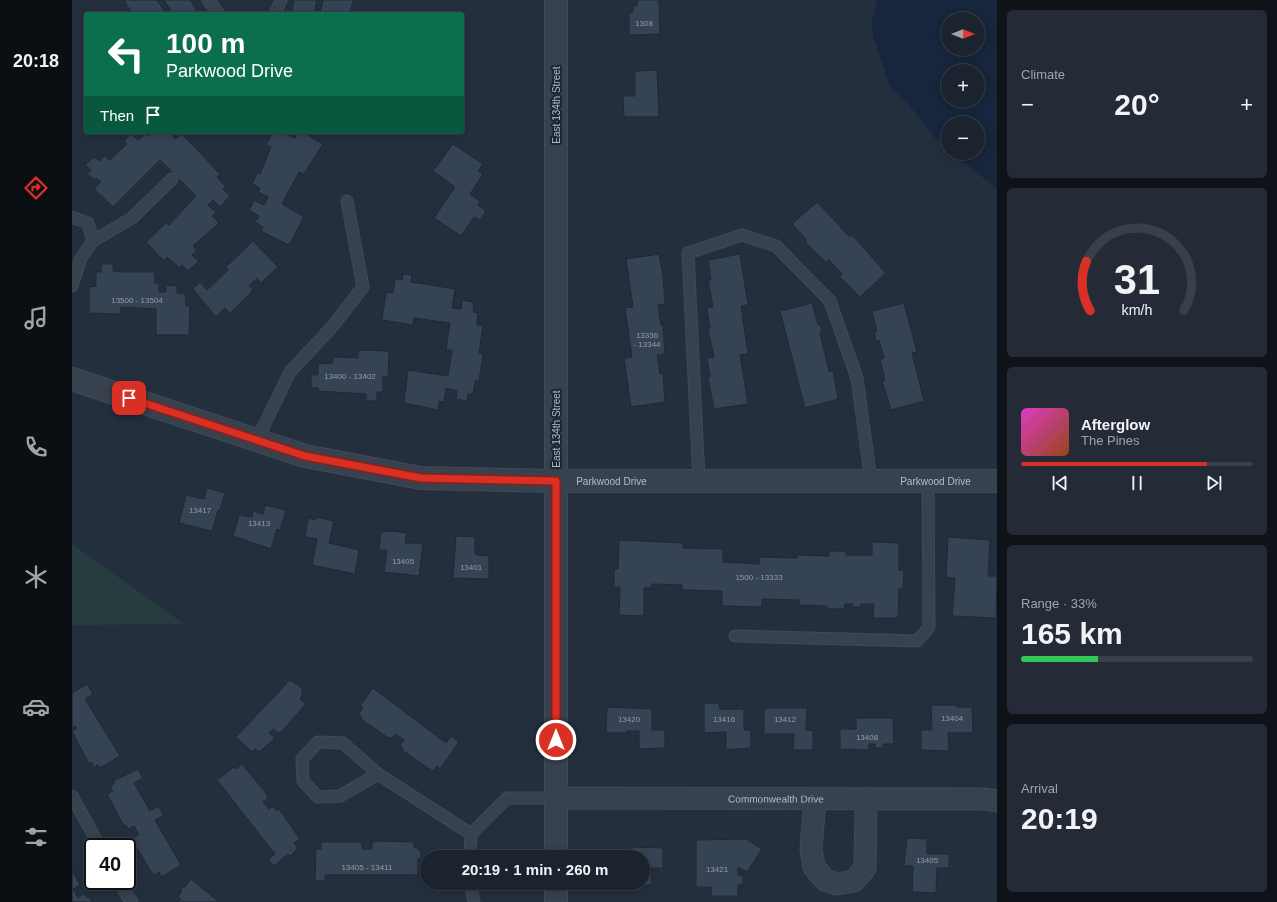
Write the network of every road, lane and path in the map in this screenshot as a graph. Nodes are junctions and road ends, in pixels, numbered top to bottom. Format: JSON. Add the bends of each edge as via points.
{"nodes":[{"id":1,"x":208,"y":0,"type":"edge"},
{"id":2,"x":281,"y":0,"type":"edge"},
{"id":3,"x":556,"y":0,"type":"edge"},
{"id":4,"x":217,"y":12,"type":"edge"},
{"id":5,"x":276,"y":12,"type":"edge"},
{"id":6,"x":172,"y":179,"type":"dead end"},
{"id":7,"x":347,"y":201,"type":"dead end"},
{"id":8,"x":72,"y":217,"type":"edge"},
{"id":9,"x":93,"y":240,"type":"junction"},
{"id":10,"x":72,"y":286,"type":"edge"},
{"id":11,"x":72,"y":379,"type":"edge"},
{"id":12,"x":257,"y":440,"type":"junction"},
{"id":13,"x":556,"y":481,"type":"junction"},
{"id":14,"x":699,"y":481,"type":"junction"},
{"id":15,"x":871,"y":481,"type":"junction"},
{"id":16,"x":928,"y":481,"type":"junction"},
{"id":17,"x":997,"y":481,"type":"edge"},
{"id":18,"x":735,"y":636,"type":"dead end"},
{"id":19,"x":378,"y":774,"type":"junction"},
{"id":20,"x":72,"y":796,"type":"edge"},
{"id":21,"x":556,"y":798,"type":"junction"},
{"id":22,"x":815,"y":799,"type":"junction"},
{"id":23,"x":866,"y":799,"type":"junction"},
{"id":24,"x":997,"y":801,"type":"edge"},
{"id":25,"x":471,"y":834,"type":"junction"},
{"id":26,"x":95,"y":838,"type":"edge"},
{"id":27,"x":470,"y":850,"type":"edge"},
{"id":28,"x":556,"y":850,"type":"edge"},
{"id":29,"x":124,"y":890,"type":"edge"},
{"id":30,"x":471,"y":890,"type":"edge"},
{"id":31,"x":556,"y":890,"type":"edge"},
{"id":32,"x":132,"y":902,"type":"edge"},
{"id":33,"x":474,"y":902,"type":"edge"},
{"id":34,"x":556,"y":902,"type":"edge"}],
"edges":[{"from":1,"to":4,"type":"lane"},
{"from":2,"to":5,"type":"lane"},
{"from":3,"to":13,"type":"street","name":"East 134th Street"},
{"from":6,"to":9,"type":"lane","via":[[132,218]]},
{"from":7,"to":12,"type":"lane","via":[[363,287],[332,327],[290,372]]},
{"from":8,"to":9,"type":"lane","via":[[88,223]]},
{"from":9,"to":10,"type":"lane","via":[[81,258]]},
{"from":11,"to":12,"type":"street","name":"Parkwood Drive"},
{"from":12,"to":13,"type":"street","name":"Parkwood Drive","via":[[305,456],[421,478]]},
{"from":13,"to":14,"type":"street","name":"Parkwood Drive"},
{"from":13,"to":21,"type":"street","name":"East 134th Street"},
{"from":14,"to":15,"type":"street","name":"Parkwood Drive"},
{"from":14,"to":15,"type":"lane","via":[[688,253],[742,235],[776,246],[830,300],[857,378]]},
{"from":15,"to":16,"type":"street","name":"Parkwood Drive"},
{"from":16,"to":17,"type":"street","name":"Parkwood Drive"},
{"from":16,"to":18,"type":"lane","via":[[929,627],[917,641]]},
{"from":19,"to":19,"type":"lane","via":[[343,743],[318,742],[302,759],[303,781],[318,797],[340,796]]},
{"from":19,"to":25,"type":"lane"},
{"from":20,"to":26,"type":"lane"},
{"from":21,"to":22,"type":"street","name":"Commonwealth Drive"},
{"from":21,"to":25,"type":"lane","via":[[507,798]]},
{"from":21,"to":28,"type":"street","name":"East 134th Street"},
{"from":22,"to":23,"type":"street","name":"Commonwealth Drive"},
{"from":22,"to":23,"type":"street","via":[[811,849],[814,867],[825,880],[837,884],[854,881],[865,868]]},
{"from":23,"to":24,"type":"street","name":"Commonwealth Drive"},
{"from":25,"to":27,"type":"lane"},
{"from":29,"to":32,"type":"lane"},
{"from":30,"to":33,"type":"lane"},
{"from":31,"to":34,"type":"street"}]}
